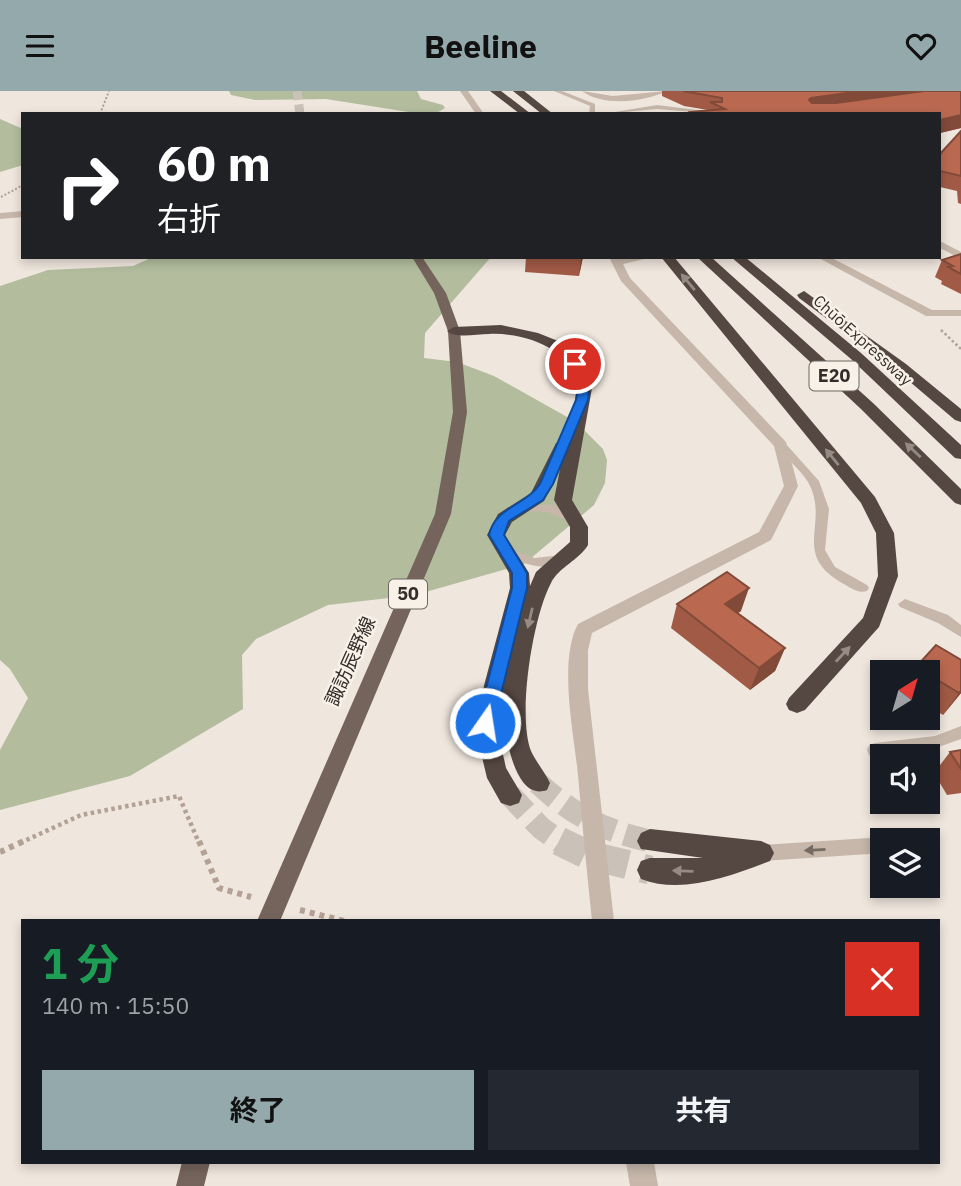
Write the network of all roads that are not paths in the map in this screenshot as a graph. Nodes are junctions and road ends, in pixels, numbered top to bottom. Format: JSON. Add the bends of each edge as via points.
{"nodes":[{"id":1,"x":464,"y":91,"type":"edge"},
{"id":2,"x":484,"y":91,"type":"edge"},
{"id":3,"x":495,"y":91,"type":"edge"},
{"id":4,"x":518,"y":91,"type":"edge"},
{"id":5,"x":557,"y":91,"type":"edge"},
{"id":6,"x":586,"y":91,"type":"edge"},
{"id":7,"x":663,"y":91,"type":"edge"},
{"id":8,"x":612,"y":98,"type":"junction"},
{"id":9,"x":479,"y":112,"type":"edge"},
{"id":10,"x":510,"y":112,"type":"edge"},
{"id":11,"x":523,"y":112,"type":"edge"},
{"id":12,"x":545,"y":112,"type":"edge"},
{"id":13,"x":592,"y":112,"type":"edge"},
{"id":14,"x":606,"y":112,"type":"edge"},
{"id":15,"x":620,"y":112,"type":"edge"},
{"id":16,"x":698,"y":112,"type":"edge"},
{"id":17,"x":21,"y":215,"type":"edge"},
{"id":18,"x":0,"y":216,"type":"edge"},
{"id":19,"x":941,"y":245,"type":"edge"},
{"id":20,"x":961,"y":255,"type":"edge"},
{"id":21,"x":418,"y":259,"type":"edge"},
{"id":22,"x":669,"y":259,"type":"edge"},
{"id":23,"x":705,"y":259,"type":"edge"},
{"id":24,"x":739,"y":259,"type":"edge"},
{"id":25,"x":754,"y":259,"type":"edge"},
{"id":26,"x":826,"y":259,"type":"edge"},
{"id":27,"x":614,"y":260,"type":"edge"},
{"id":28,"x":961,"y":313,"type":"edge"},
{"id":29,"x":454,"y":331,"type":"junction"},
{"id":30,"x":582,"y":400,"type":"junction"},
{"id":31,"x":961,"y":417,"type":"edge"},
{"id":32,"x":781,"y":445,"type":"junction"},
{"id":33,"x":961,"y":454,"type":"edge"},
{"id":34,"x":961,"y":499,"type":"edge"},
{"id":35,"x":524,"y":508,"type":"junction"},
{"id":36,"x":572,"y":519,"type":"junction"},
{"id":37,"x":508,"y":553,"type":"junction"},
{"id":38,"x":562,"y":559,"type":"junction"},
{"id":39,"x":862,"y":588,"type":"dead end"},
{"id":40,"x":905,"y":604,"type":"dead end"},
{"id":41,"x":961,"y":632,"type":"edge"},
{"id":42,"x":797,"y":704,"type":"dead end"},
{"id":43,"x":961,"y":732,"type":"edge"},
{"id":44,"x":921,"y":744,"type":"edge"},
{"id":45,"x":538,"y":783,"type":"tunnel mouth"},
{"id":46,"x":510,"y":795,"type":"tunnel mouth"},
{"id":47,"x":650,"y":841,"type":"tunnel mouth"},
{"id":48,"x":869,"y":846,"type":"dead end"},
{"id":49,"x":761,"y":853,"type":"junction"},
{"id":50,"x":650,"y":870,"type":"tunnel mouth"},
{"id":51,"x":269,"y":919,"type":"edge"},
{"id":52,"x":603,"y":919,"type":"edge"},
{"id":53,"x":196,"y":1164,"type":"edge"},
{"id":54,"x":640,"y":1164,"type":"edge"},
{"id":55,"x":191,"y":1186,"type":"edge"},
{"id":56,"x":644,"y":1186,"type":"edge"}],
"edges":[{"from":1,"to":9,"type":"street"},
{"from":2,"to":10,"type":"highway"},
{"from":3,"to":11,"type":"highway"},
{"from":4,"to":12,"type":"highway"},
{"from":5,"to":13,"type":"lane","via":[[593,105]]},
{"from":6,"to":8,"type":"street"},
{"from":7,"to":8,"type":"street"},
{"from":8,"to":14,"type":"street"},
{"from":15,"to":16,"type":"street","via":[[657,107]]},
{"from":17,"to":18,"type":"street"},
{"from":19,"to":20,"type":"street"},
{"from":21,"to":29,"type":"main road","name":"諏訪辰野線","number":"50","via":[[440,293]]},
{"from":42,"to":22,"type":"highway","one_way":true,"via":[[873,622],[888,576],[885,533],[869,501]]},
{"from":34,"to":23,"type":"highway","number":"E20","one_way":true},
{"from":24,"to":33,"type":"highway","name":"Chūō Expressway","number":"E20","via":[[856,356]]},
{"from":25,"to":31,"type":"highway"},
{"from":26,"to":28,"type":"street","via":[[930,314]]},
{"from":27,"to":32,"type":"street","via":[[625,279]]},
{"from":29,"to":30,"type":"highway","via":[[502,329],[558,346],[575,364],[584,389]]},
{"from":29,"to":51,"type":"main road","name":"諏訪辰野線","number":"50","via":[[460,412],[443,514]]},
{"from":30,"to":35,"type":"highway","via":[[547,484]]},
{"from":30,"to":36,"type":"highway","via":[[564,487],[563,500]]},
{"from":32,"to":39,"type":"lane","via":[[813,481],[823,509],[819,549],[830,570]]},
{"from":32,"to":52,"type":"street","via":[[791,486],[765,536],[584,629],[579,689]]},
{"from":35,"to":36,"type":"lane","via":[[550,508]]},
{"from":35,"to":37,"type":"highway","via":[[498,526],[496,535]]},
{"from":36,"to":38,"type":"highway","via":[[581,535],[579,545]]},
{"from":37,"to":38,"type":"lane","via":[[534,563]]},
{"from":37,"to":46,"type":"highway","via":[[519,573],[520,588],[485,723],[495,771]]},
{"from":38,"to":45,"type":"highway","one_way":true,"via":[[543,577],[537,592],[513,694],[520,753]]},
{"from":40,"to":41,"type":"lane","via":[[943,619]]},
{"from":43,"to":44,"type":"lane"},
{"from":47,"to":49,"type":"highway"},
{"from":48,"to":49,"type":"lane","one_way":true},
{"from":49,"to":50,"type":"highway","one_way":true,"via":[[699,872]]},
{"from":53,"to":55,"type":"main road"},
{"from":54,"to":56,"type":"street"}]}
